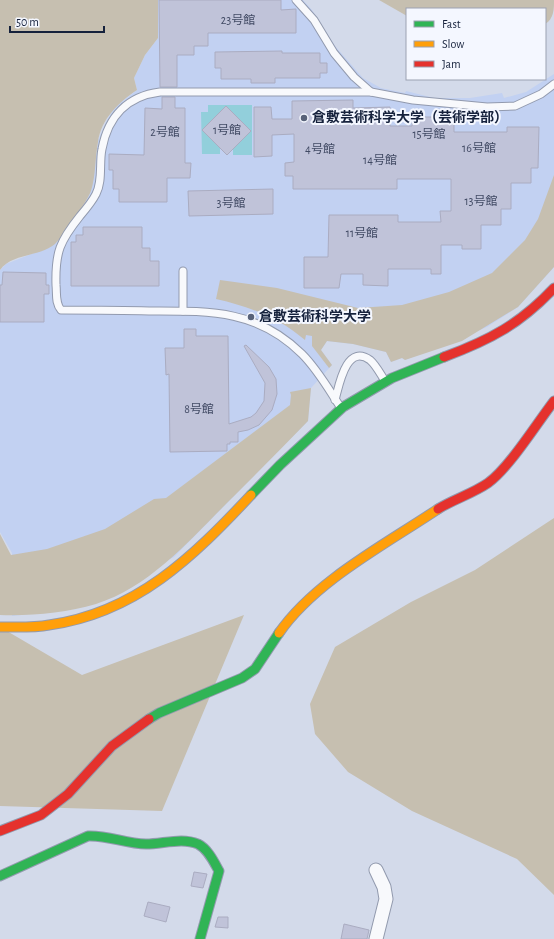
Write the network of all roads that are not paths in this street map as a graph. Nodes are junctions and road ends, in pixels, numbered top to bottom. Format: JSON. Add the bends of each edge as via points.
{"nodes":[{"id":1,"x":296,"y":0,"type":"edge"},
{"id":2,"x":554,"y":84,"type":"edge"},
{"id":3,"x":371,"y":92,"type":"junction"},
{"id":4,"x":183,"y":271,"type":"dead end"},
{"id":5,"x":554,"y":288,"type":"edge"},
{"id":6,"x":183,"y":311,"type":"junction"},
{"id":7,"x":386,"y":382,"type":"junction"},
{"id":8,"x":335,"y":400,"type":"junction"},
{"id":9,"x":554,"y":402,"type":"edge"},
{"id":10,"x":341,"y":409,"type":"junction"},
{"id":11,"x":0,"y":627,"type":"edge"},
{"id":12,"x":0,"y":831,"type":"edge"},
{"id":13,"x":376,"y":870,"type":"dead end"},
{"id":14,"x":0,"y":876,"type":"edge"},
{"id":15,"x":200,"y":939,"type":"edge"},
{"id":16,"x":376,"y":939,"type":"edge"}],
"edges":[{"from":1,"to":3,"type":"lane","via":[[314,20],[334,53],[354,77]]},
{"from":2,"to":3,"type":"lane","via":[[541,94],[515,106],[450,104]]},
{"from":3,"to":6,"type":"lane","via":[[160,92],[144,94],[127,103],[116,115],[107,131],[102,148],[97,192],[61,243],[56,269],[57,305],[61,310]]},
{"from":4,"to":6,"type":"lane"},
{"from":5,"to":7,"type":"street","via":[[524,316],[498,334]]},
{"from":6,"to":8,"type":"lane","via":[[233,315],[275,333],[302,354]]},
{"from":7,"to":8,"type":"lane","via":[[370,361],[364,357],[354,358],[346,364]]},
{"from":7,"to":10,"type":"street"},
{"from":8,"to":10,"type":"lane"},
{"from":9,"to":12,"type":"street","via":[[500,473],[474,491],[452,500],[315,594],[292,615],[255,669],[242,678],[159,713],[139,725],[112,746],[68,794],[41,815]]},
{"from":10,"to":11,"type":"street","via":[[289,456],[195,553],[170,575],[138,597],[114,609],[83,619],[55,625]]},
{"from":13,"to":16,"type":"street","via":[[384,887],[386,899]]},
{"from":14,"to":15,"type":"street","via":[[88,836],[99,835],[145,844],[199,844],[219,871]]}]}
